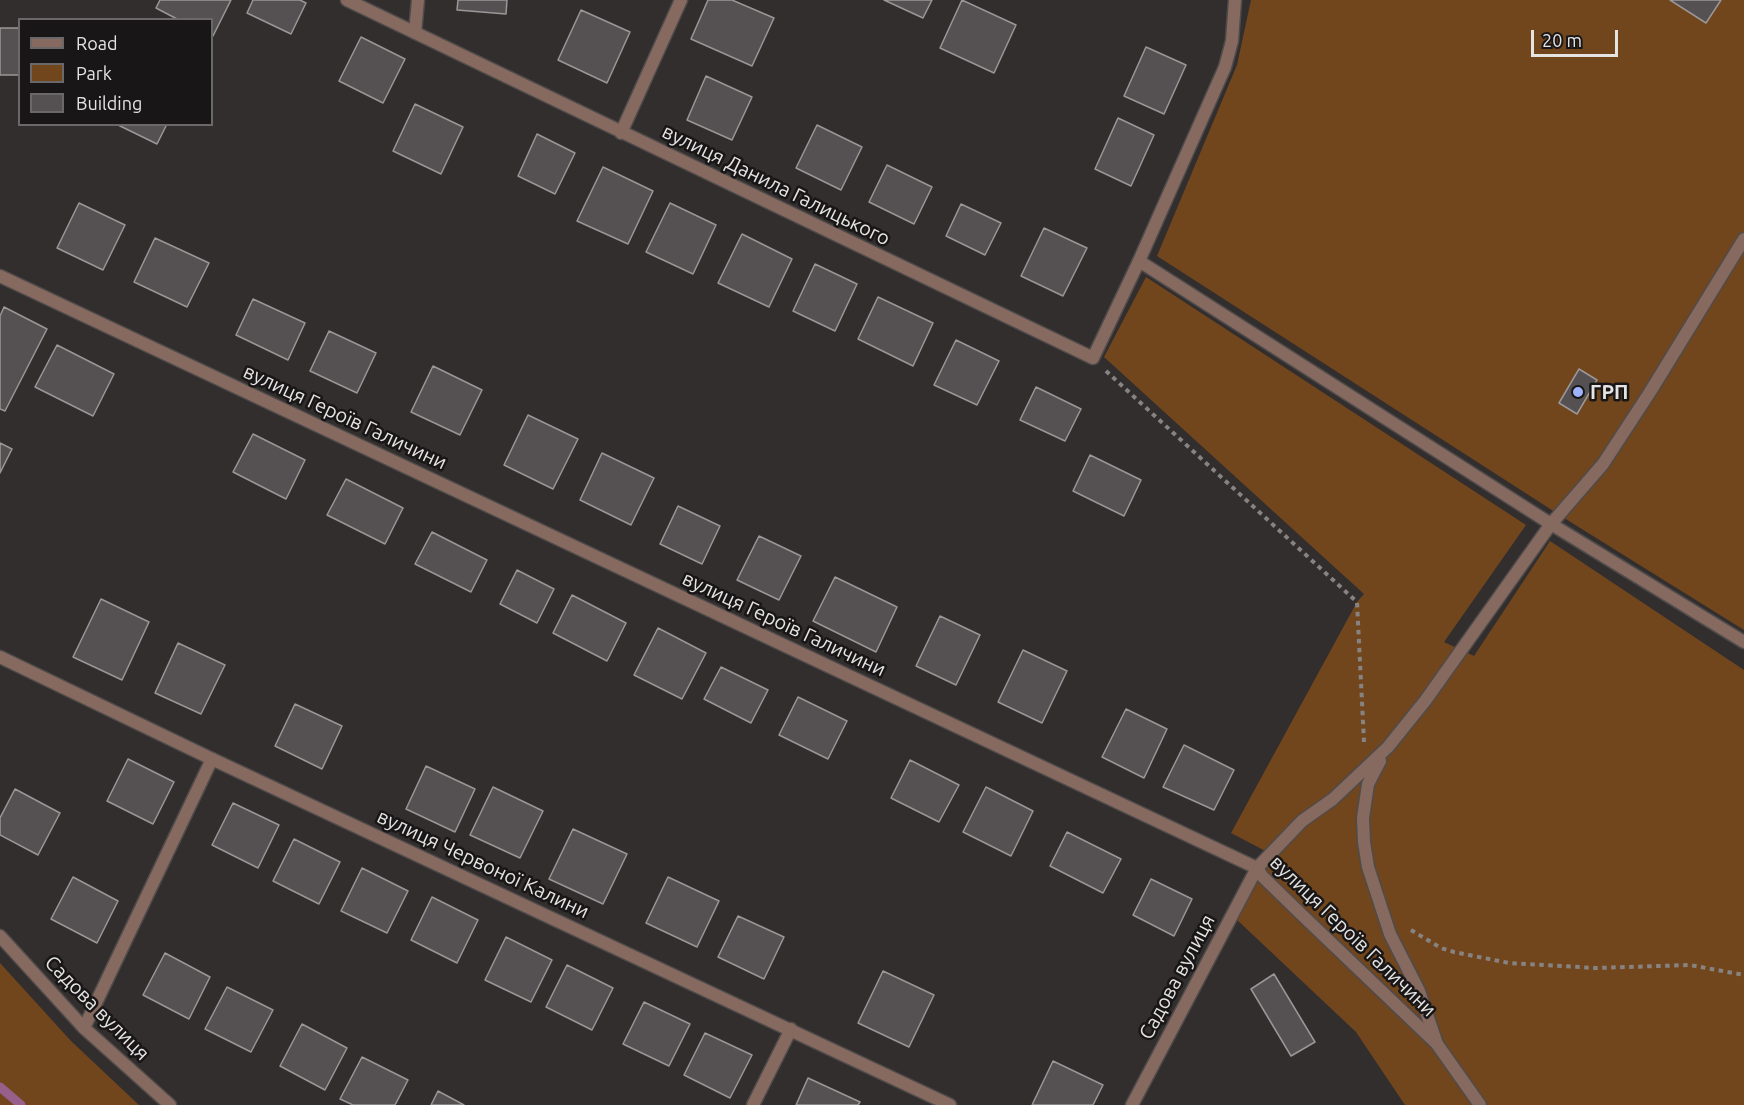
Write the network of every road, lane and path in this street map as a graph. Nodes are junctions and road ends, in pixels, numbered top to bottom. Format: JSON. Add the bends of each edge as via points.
{"nodes":[{"id":1,"x":346,"y":0,"type":"edge"},
{"id":2,"x":418,"y":0,"type":"edge"},
{"id":3,"x":681,"y":0,"type":"edge"},
{"id":4,"x":1235,"y":0,"type":"edge"},
{"id":5,"x":415,"y":33,"type":"junction"},
{"id":6,"x":621,"y":133,"type":"junction"},
{"id":7,"x":1744,"y":239,"type":"edge"},
{"id":8,"x":1139,"y":261,"type":"junction"},
{"id":9,"x":0,"y":276,"type":"edge"},
{"id":10,"x":1092,"y":358,"type":"junction"},
{"id":11,"x":1551,"y":524,"type":"junction"},
{"id":12,"x":1744,"y":642,"type":"edge"},
{"id":13,"x":0,"y":657,"type":"edge"},
{"id":14,"x":1388,"y":747,"type":"junction"},
{"id":15,"x":212,"y":759,"type":"junction"},
{"id":16,"x":1365,"y":770,"type":"junction"},
{"id":17,"x":1257,"y":868,"type":"junction"},
{"id":18,"x":1408,"y":928,"type":"dead end"},
{"id":19,"x":0,"y":936,"type":"edge"},
{"id":20,"x":1744,"y":975,"type":"edge"},
{"id":21,"x":84,"y":1028,"type":"junction"},
{"id":22,"x":791,"y":1029,"type":"junction"},
{"id":23,"x":1437,"y":1044,"type":"junction"},
{"id":24,"x":170,"y":1105,"type":"edge"},
{"id":25,"x":753,"y":1105,"type":"edge"},
{"id":26,"x":950,"y":1105,"type":"edge"},
{"id":27,"x":1132,"y":1105,"type":"edge"},
{"id":28,"x":1480,"y":1105,"type":"edge"}],
"edges":[{"from":1,"to":5,"type":"street","name":"вулиця Данила Галицького"},
{"from":2,"to":5,"type":"street"},
{"from":3,"to":6,"type":"street"},
{"from":4,"to":8,"type":"street","via":[[1225,68]]},
{"from":5,"to":6,"type":"street","name":"вулиця Данила Галицького"},
{"from":6,"to":10,"type":"street","name":"вулиця Данила Галицького"},
{"from":7,"to":11,"type":"street","via":[[1603,464]]},
{"from":8,"to":10,"type":"street"},
{"from":8,"to":11,"type":"street"},
{"from":9,"to":17,"type":"street","name":"вулиця Героїв Галичини"},
{"from":10,"to":16,"type":"path","via":[[1358,602]]},
{"from":11,"to":12,"type":"street"},
{"from":11,"to":14,"type":"street"},
{"from":13,"to":15,"type":"street","name":"вулиця Червоної Калини"},
{"from":14,"to":16,"type":"street","name":"Садова вулиця"},
{"from":14,"to":23,"type":"street","via":[[1368,784],[1364,818],[1368,867],[1390,934],[1419,991]]},
{"from":15,"to":21,"type":"street"},
{"from":15,"to":22,"type":"street","name":"вулиця Червоної Калини"},
{"from":16,"to":17,"type":"street","name":"Садова вулиця","via":[[1302,821]]},
{"from":17,"to":23,"type":"street","name":"вулиця Героїв Галичини"},
{"from":17,"to":27,"type":"street","name":"Садова вулиця"},
{"from":18,"to":20,"type":"path","via":[[1442,948],[1509,963],[1595,968],[1690,964]]},
{"from":19,"to":21,"type":"street","name":"Садова вулиця"},
{"from":21,"to":24,"type":"street","name":"Садова вулиця"},
{"from":22,"to":25,"type":"street"},
{"from":22,"to":26,"type":"street","name":"вулиця Червоної Калини"},
{"from":23,"to":28,"type":"street","name":"вулиця Героїв Галичини"}]}
